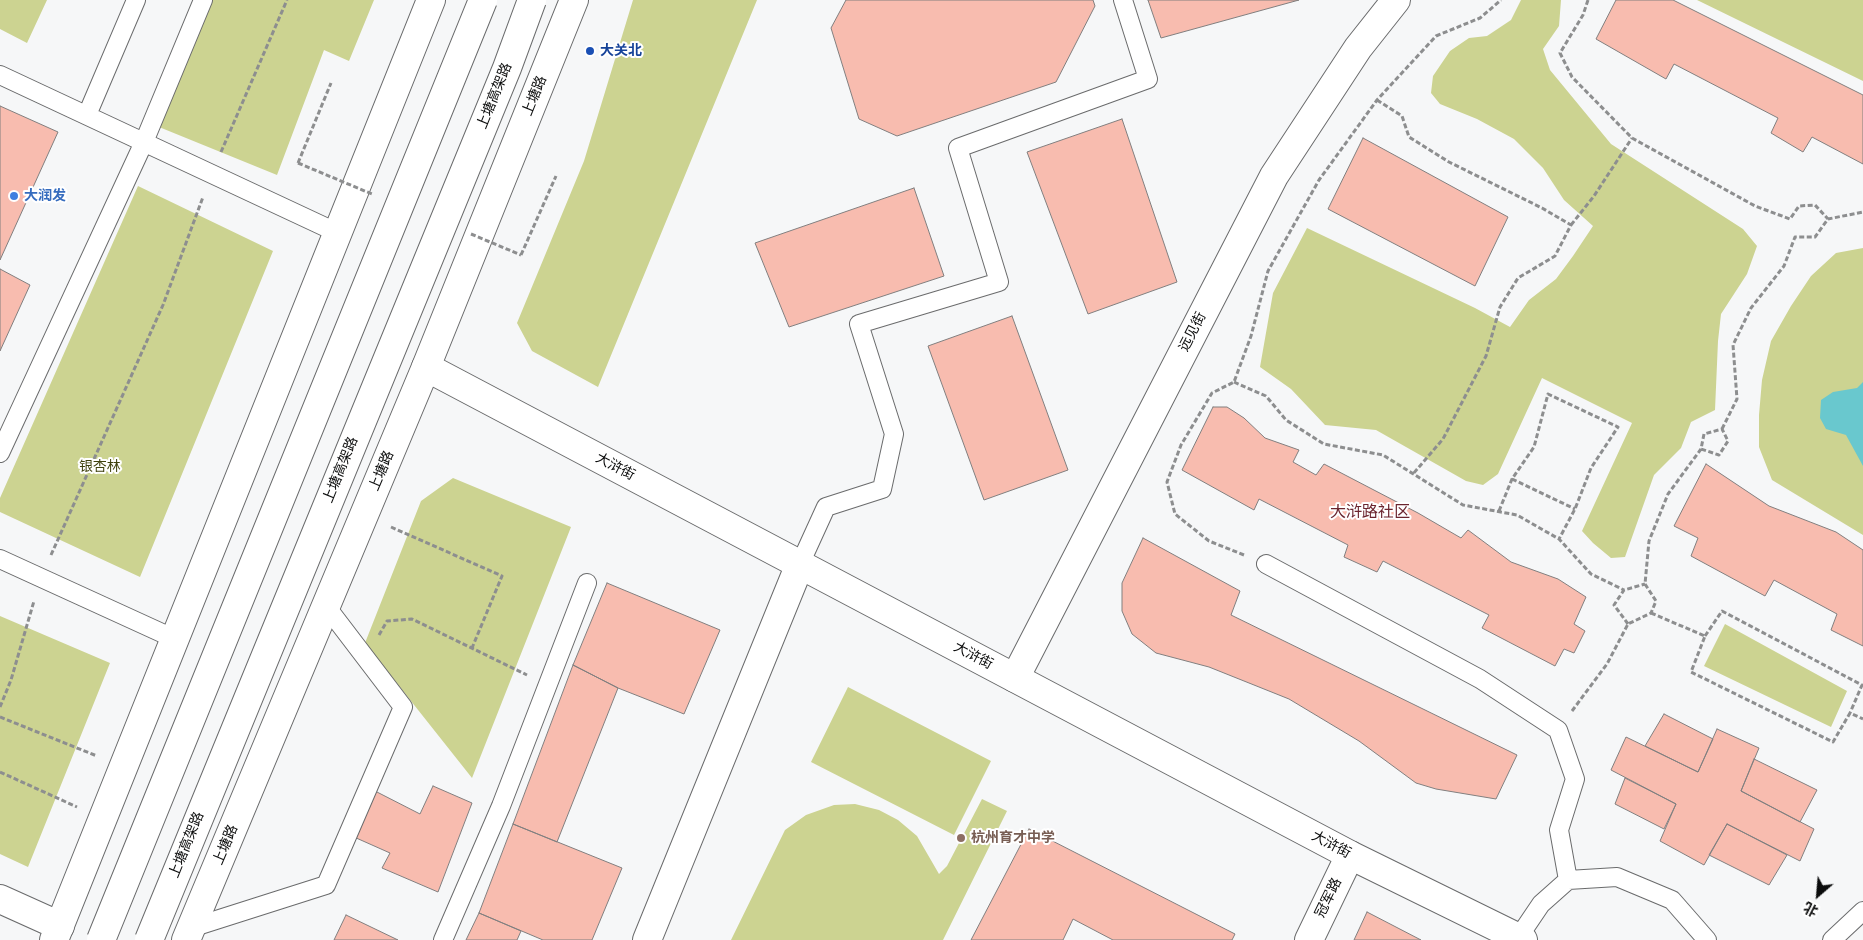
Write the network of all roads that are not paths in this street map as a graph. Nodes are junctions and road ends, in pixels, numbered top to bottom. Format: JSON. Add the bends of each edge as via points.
{"nodes":[{"id":1,"x":136,"y":0,"type":"edge"},
{"id":2,"x":203,"y":0,"type":"edge"},
{"id":3,"x":431,"y":0,"type":"edge"},
{"id":4,"x":483,"y":0,"type":"edge"},
{"id":5,"x":532,"y":0,"type":"edge"},
{"id":6,"x":574,"y":0,"type":"edge"},
{"id":7,"x":1123,"y":0,"type":"edge"},
{"id":8,"x":1396,"y":0,"type":"edge"},
{"id":9,"x":0,"y":75,"type":"edge"},
{"id":10,"x":87,"y":115,"type":"junction"},
{"id":11,"x":144,"y":142,"type":"junction"},
{"id":12,"x":338,"y":233,"type":"junction"},
{"id":13,"x":426,"y":367,"type":"junction"},
{"id":14,"x":0,"y":453,"type":"edge"},
{"id":15,"x":0,"y":559,"type":"edge"},
{"id":16,"x":800,"y":564,"type":"junction"},
{"id":17,"x":1266,"y":564,"type":"road end"},
{"id":18,"x":587,"y":583,"type":"dead end"},
{"id":19,"x":326,"y":606,"type":"junction"},
{"id":20,"x":175,"y":639,"type":"junction"},
{"id":21,"x":1015,"y":678,"type":"junction"},
{"id":22,"x":1350,"y":855,"type":"junction"},
{"id":23,"x":1568,"y":880,"type":"junction"},
{"id":24,"x":0,"y":899,"type":"edge"},
{"id":25,"x":1863,"y":911,"type":"edge"},
{"id":26,"x":57,"y":933,"type":"edge"},
{"id":27,"x":189,"y":934,"type":"edge"},
{"id":28,"x":1521,"y":939,"type":"edge"},
{"id":29,"x":101,"y":940,"type":"edge"},
{"id":30,"x":149,"y":940,"type":"edge"},
{"id":31,"x":443,"y":940,"type":"edge"},
{"id":32,"x":647,"y":940,"type":"edge"},
{"id":33,"x":1308,"y":940,"type":"edge"},
{"id":34,"x":1707,"y":940,"type":"edge"},
{"id":35,"x":1832,"y":940,"type":"edge"}],
"edges":[{"from":1,"to":10,"type":"lane"},
{"from":2,"to":11,"type":"lane"},
{"from":3,"to":12,"type":"main road"},
{"from":4,"to":29,"type":"main road","bridge":true},
{"from":5,"to":30,"type":"main road","name":"上塘高架路","bridge":true,"via":[[507,68]]},
{"from":6,"to":13,"type":"main road","name":"上塘路"},
{"from":7,"to":16,"type":"lane","via":[[1148,79],[958,148],[999,282],[859,324],[894,434],[882,489],[826,507]]},
{"from":8,"to":21,"type":"main road","name":"远见街","via":[[1358,48],[1274,176]]},
{"from":9,"to":10,"type":"lane"},
{"from":10,"to":11,"type":"lane"},
{"from":11,"to":12,"type":"lane"},
{"from":11,"to":14,"type":"lane"},
{"from":12,"to":20,"type":"main road"},
{"from":13,"to":16,"type":"main road","name":"大浒街"},
{"from":13,"to":19,"type":"main road","name":"上塘路"},
{"from":15,"to":20,"type":"lane"},
{"from":16,"to":21,"type":"main road","name":"大浒街"},
{"from":16,"to":32,"type":"main road"},
{"from":17,"to":23,"type":"lane","via":[[1480,678],[1558,730],[1575,779],[1559,830]]},
{"from":18,"to":31,"type":"lane","via":[[501,806]]},
{"from":19,"to":27,"type":"main road","name":"上塘路"},
{"from":19,"to":27,"type":"lane","via":[[403,707],[326,885]]},
{"from":20,"to":26,"type":"main road"},
{"from":21,"to":22,"type":"main road","name":"大浒街"},
{"from":22,"to":28,"type":"main road","name":"大浒街"},
{"from":22,"to":33,"type":"main road","name":"冠军路"},
{"from":23,"to":28,"type":"lane","via":[[1541,904]]},
{"from":23,"to":34,"type":"lane","via":[[1617,877],[1672,900]]},
{"from":24,"to":26,"type":"main road"},
{"from":25,"to":35,"type":"lane"}]}
